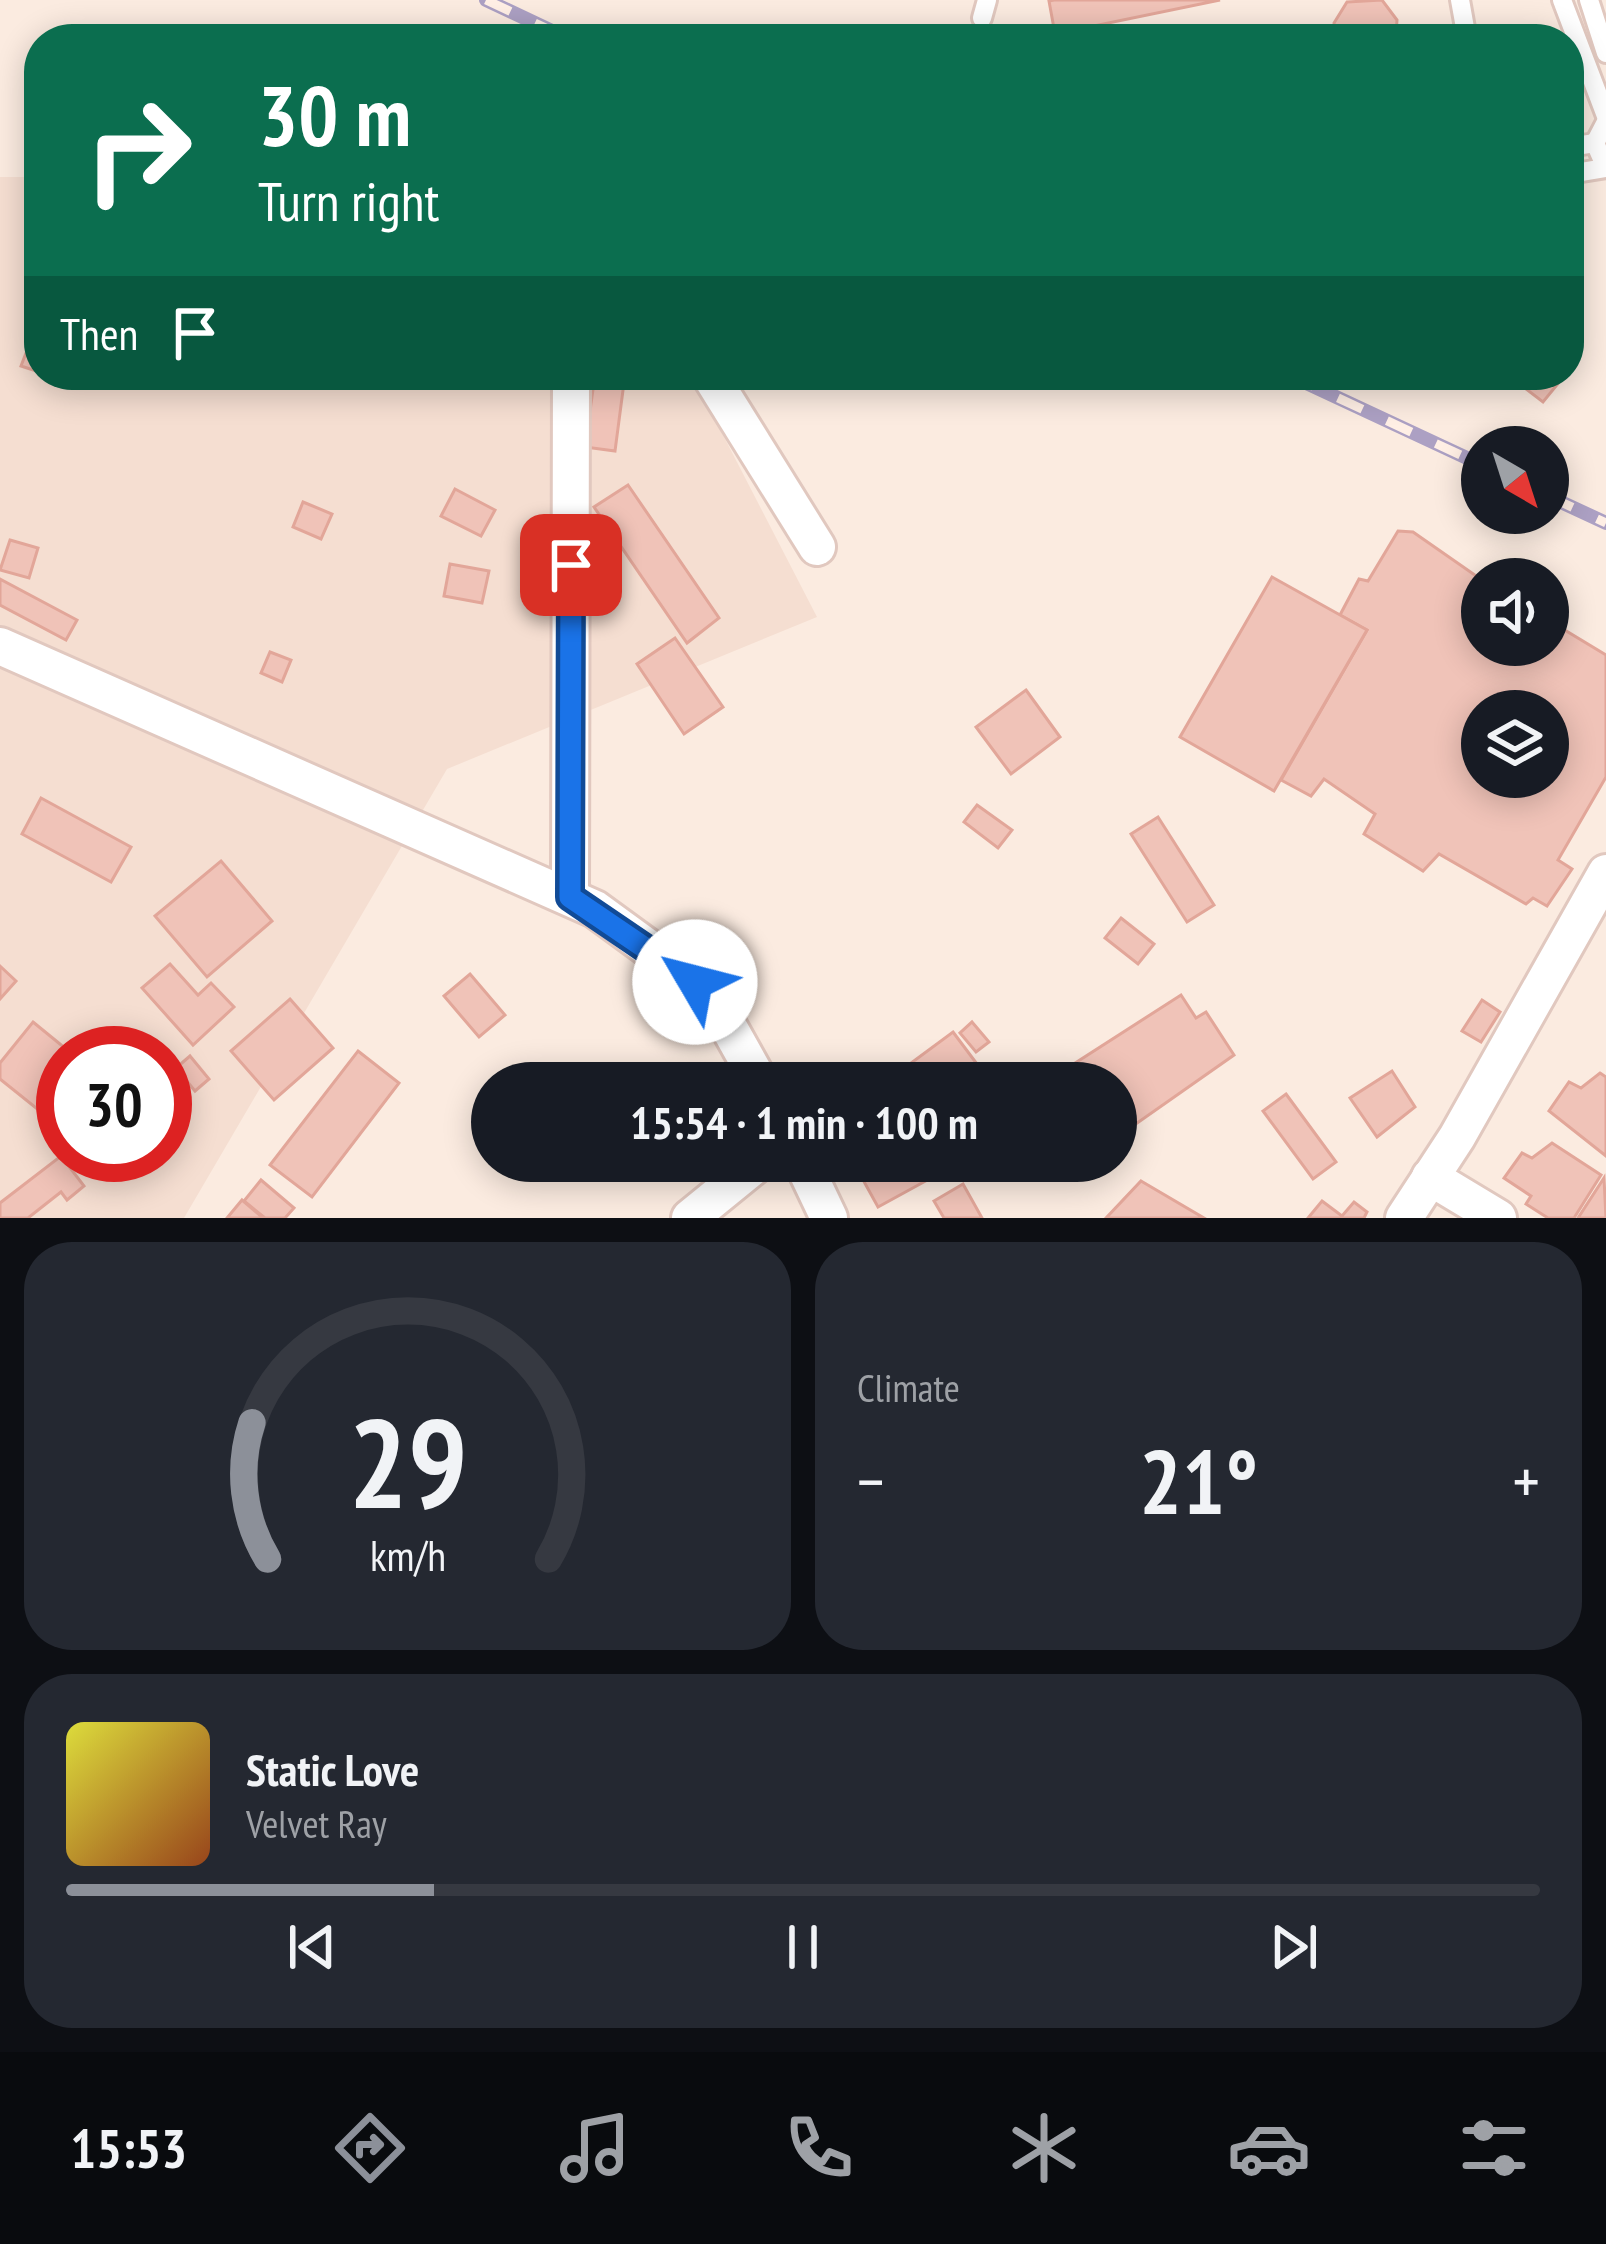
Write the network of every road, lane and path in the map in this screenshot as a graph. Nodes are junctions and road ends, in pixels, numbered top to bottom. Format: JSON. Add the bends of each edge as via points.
{"nodes":[{"id":1,"x":1589,"y":0,"type":"edge"},
{"id":2,"x":1606,"y":53,"type":"edge"},
{"id":3,"x":1584,"y":60,"type":"edge"},
{"id":4,"x":1606,"y":119,"type":"edge"},
{"id":5,"x":1595,"y":143,"type":"junction"},
{"id":6,"x":1584,"y":145,"type":"edge"},
{"id":7,"x":1606,"y":168,"type":"edge"},
{"id":8,"x":571,"y":390,"type":"edge"},
{"id":9,"x":719,"y":390,"type":"edge"},
{"id":10,"x":818,"y":547,"type":"dead end"},
{"id":11,"x":0,"y":646,"type":"edge"},
{"id":12,"x":1606,"y":873,"type":"edge"},
{"id":13,"x":570,"y":897,"type":"junction"},
{"id":14,"x":748,"y":1062,"type":"edge"},
{"id":15,"x":1430,"y":1177,"type":"junction"},
{"id":16,"x":734,"y":1182,"type":"edge"},
{"id":17,"x":812,"y":1182,"type":"edge"},
{"id":18,"x":690,"y":1218,"type":"edge"},
{"id":19,"x":829,"y":1218,"type":"edge"},
{"id":20,"x":1404,"y":1218,"type":"edge"},
{"id":21,"x":1498,"y":1218,"type":"edge"}],
"edges":[{"from":1,"to":2,"type":"lane"},
{"from":3,"to":4,"type":"lane"},
{"from":4,"to":5,"type":"lane"},
{"from":5,"to":6,"type":"lane"},
{"from":5,"to":7,"type":"lane"},
{"from":8,"to":13,"type":"street"},
{"from":9,"to":10,"type":"street"},
{"from":11,"to":13,"type":"street"},
{"from":12,"to":15,"type":"street"},
{"from":13,"to":14,"type":"street","via":[[695,982]]},
{"from":15,"to":20,"type":"street"},
{"from":15,"to":21,"type":"street"},
{"from":16,"to":18,"type":"street"},
{"from":17,"to":19,"type":"street"}]}
